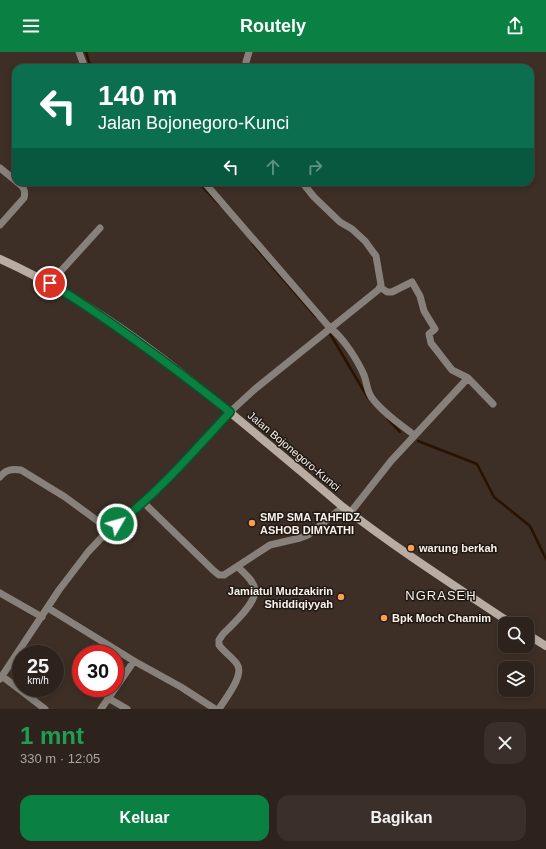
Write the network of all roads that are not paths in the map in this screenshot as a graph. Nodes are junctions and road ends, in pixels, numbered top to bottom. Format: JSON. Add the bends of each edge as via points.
{"nodes":[{"id":1,"x":79,"y":52,"type":"edge"},
{"id":2,"x":250,"y":52,"type":"edge"},
{"id":3,"x":84,"y":64,"type":"edge"},
{"id":4,"x":246,"y":64,"type":"edge"},
{"id":5,"x":0,"y":168,"type":"edge"},
{"id":6,"x":12,"y":178,"type":"edge"},
{"id":7,"x":21,"y":186,"type":"edge"},
{"id":8,"x":207,"y":186,"type":"edge"},
{"id":9,"x":305,"y":186,"type":"edge"},
{"id":10,"x":0,"y":225,"type":"edge"},
{"id":11,"x":100,"y":228,"type":"dead end"},
{"id":12,"x":0,"y":258,"type":"edge"},
{"id":13,"x":50,"y":283,"type":"junction"},
{"id":14,"x":380,"y":287,"type":"junction"},
{"id":15,"x":330,"y":328,"type":"junction"},
{"id":16,"x":468,"y":378,"type":"junction"},
{"id":17,"x":493,"y":404,"type":"dead end"},
{"id":18,"x":230,"y":412,"type":"junction"},
{"id":19,"x":412,"y":437,"type":"junction"},
{"id":20,"x":0,"y":477,"type":"edge"},
{"id":21,"x":144,"y":503,"type":"junction"},
{"id":22,"x":343,"y":507,"type":"junction"},
{"id":23,"x":350,"y":513,"type":"junction"},
{"id":24,"x":110,"y":530,"type":"junction"},
{"id":25,"x":238,"y":567,"type":"junction"},
{"id":26,"x":0,"y":593,"type":"edge"},
{"id":27,"x":48,"y":608,"type":"junction"},
{"id":28,"x":42,"y":617,"type":"junction"},
{"id":29,"x":501,"y":617,"type":"edge"},
{"id":30,"x":534,"y":638,"type":"edge"},
{"id":31,"x":546,"y":646,"type":"edge"},
{"id":32,"x":134,"y":661,"type":"junction"},
{"id":33,"x":1,"y":677,"type":"edge"},
{"id":34,"x":108,"y":698,"type":"junction"},
{"id":35,"x":45,"y":709,"type":"edge"},
{"id":36,"x":101,"y":709,"type":"edge"},
{"id":37,"x":127,"y":709,"type":"edge"},
{"id":38,"x":215,"y":709,"type":"edge"},
{"id":39,"x":219,"y":709,"type":"edge"}],
"edges":[{"from":1,"to":3,"type":"street"},
{"from":2,"to":4,"type":"street"},
{"from":5,"to":6,"type":"street"},
{"from":7,"to":10,"type":"street","via":[[24,189],[24,198]]},
{"from":8,"to":15,"type":"street"},
{"from":9,"to":14,"type":"street","via":[[340,222],[365,241],[376,256]]},
{"from":11,"to":13,"type":"street"},
{"from":12,"to":13,"type":"main road","name":"Jalan Bojonegoro-Kunci"},
{"from":13,"to":18,"type":"main road","name":"Jalan Bojonegoro-Kunci","via":[[115,325]]},
{"from":14,"to":15,"type":"street"},
{"from":14,"to":16,"type":"street","via":[[392,292],[412,282],[435,329],[429,334],[431,343],[452,370]]},
{"from":15,"to":18,"type":"street"},
{"from":15,"to":19,"type":"street","via":[[338,333],[348,348],[364,375],[372,398]]},
{"from":16,"to":17,"type":"street"},
{"from":16,"to":19,"type":"street"},
{"from":18,"to":21,"type":"street"},
{"from":18,"to":22,"type":"main road","name":"Jalan Bojonegoro-Kunci"},
{"from":19,"to":23,"type":"street"},
{"from":20,"to":24,"type":"street","via":[[6,471],[21,470]]},
{"from":21,"to":24,"type":"street"},
{"from":21,"to":25,"type":"street","via":[[220,575]]},
{"from":22,"to":23,"type":"main road","name":"Jalan Bojonegoro-Kunci"},
{"from":22,"to":25,"type":"street","via":[[308,535],[270,545]]},
{"from":23,"to":29,"type":"main road","name":"Jalan Bojonegoro-Kunci"},
{"from":24,"to":27,"type":"street","via":[[88,552]]},
{"from":25,"to":39,"type":"street","via":[[251,581],[255,595],[252,602],[219,640],[219,645],[238,665],[240,671],[238,679]]},
{"from":26,"to":28,"type":"street"},
{"from":27,"to":28,"type":"street"},
{"from":27,"to":32,"type":"street"},
{"from":28,"to":33,"type":"street"},
{"from":30,"to":31,"type":"main road"},
{"from":32,"to":34,"type":"street"},
{"from":32,"to":38,"type":"street"},
{"from":33,"to":35,"type":"street"},
{"from":34,"to":36,"type":"street"},
{"from":34,"to":37,"type":"street"}]}
